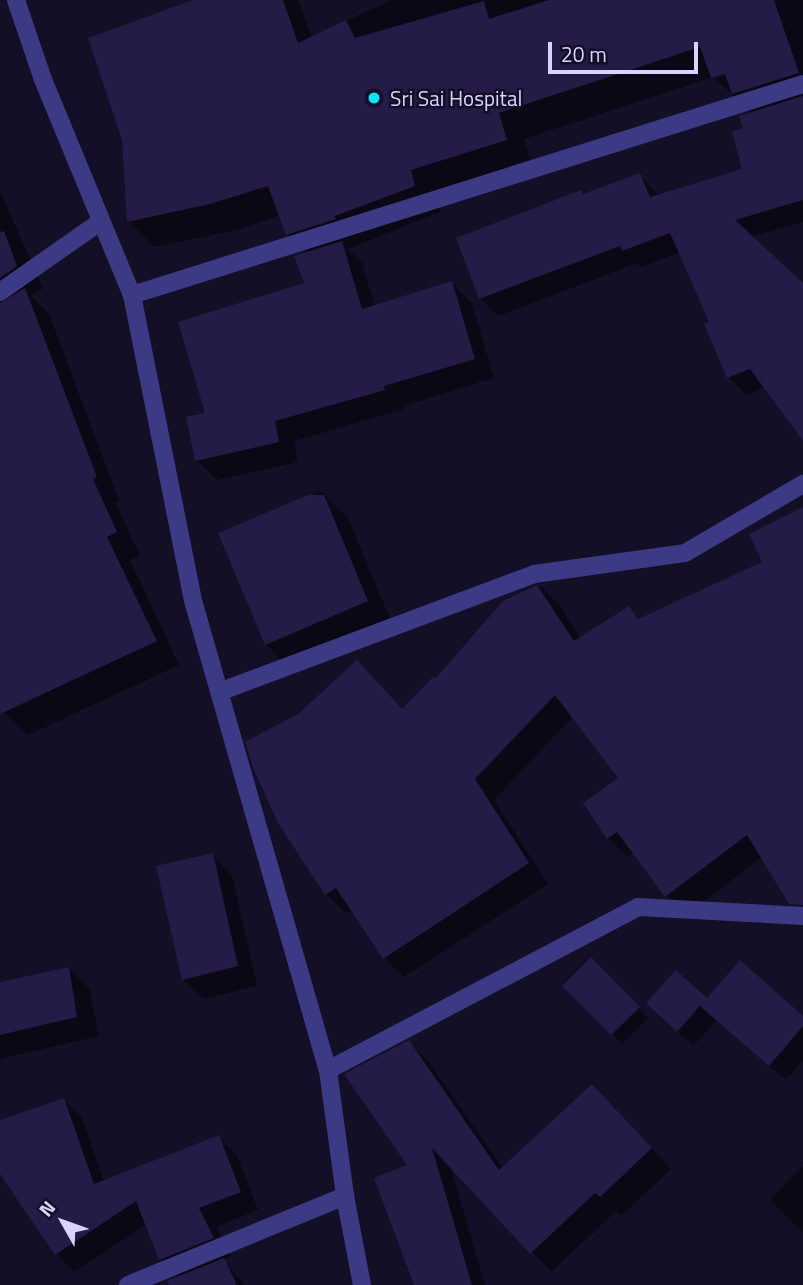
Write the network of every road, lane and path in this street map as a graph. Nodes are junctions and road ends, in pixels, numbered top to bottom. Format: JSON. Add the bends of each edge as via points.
{"nodes":[{"id":1,"x":16,"y":0,"type":"edge"},
{"id":2,"x":803,"y":84,"type":"edge"},
{"id":3,"x":101,"y":221,"type":"junction"},
{"id":4,"x":0,"y":292,"type":"edge"},
{"id":5,"x":132,"y":295,"type":"junction"},
{"id":6,"x":803,"y":484,"type":"edge"},
{"id":7,"x":219,"y":692,"type":"junction"},
{"id":8,"x":803,"y":916,"type":"edge"},
{"id":9,"x":328,"y":1070,"type":"junction"},
{"id":10,"x":345,"y":1196,"type":"junction"},
{"id":11,"x":128,"y":1285,"type":"edge"},
{"id":12,"x":362,"y":1285,"type":"edge"}],
"edges":[{"from":1,"to":3,"type":"street"},
{"from":2,"to":5,"type":"street"},
{"from":3,"to":4,"type":"street"},
{"from":3,"to":5,"type":"street"},
{"from":5,"to":7,"type":"street","via":[[194,604]]},
{"from":6,"to":7,"type":"street","via":[[685,553],[534,574]]},
{"from":7,"to":9,"type":"street"},
{"from":8,"to":9,"type":"street","via":[[638,907]]},
{"from":9,"to":10,"type":"street"},
{"from":10,"to":11,"type":"street"},
{"from":10,"to":12,"type":"street"}]}
